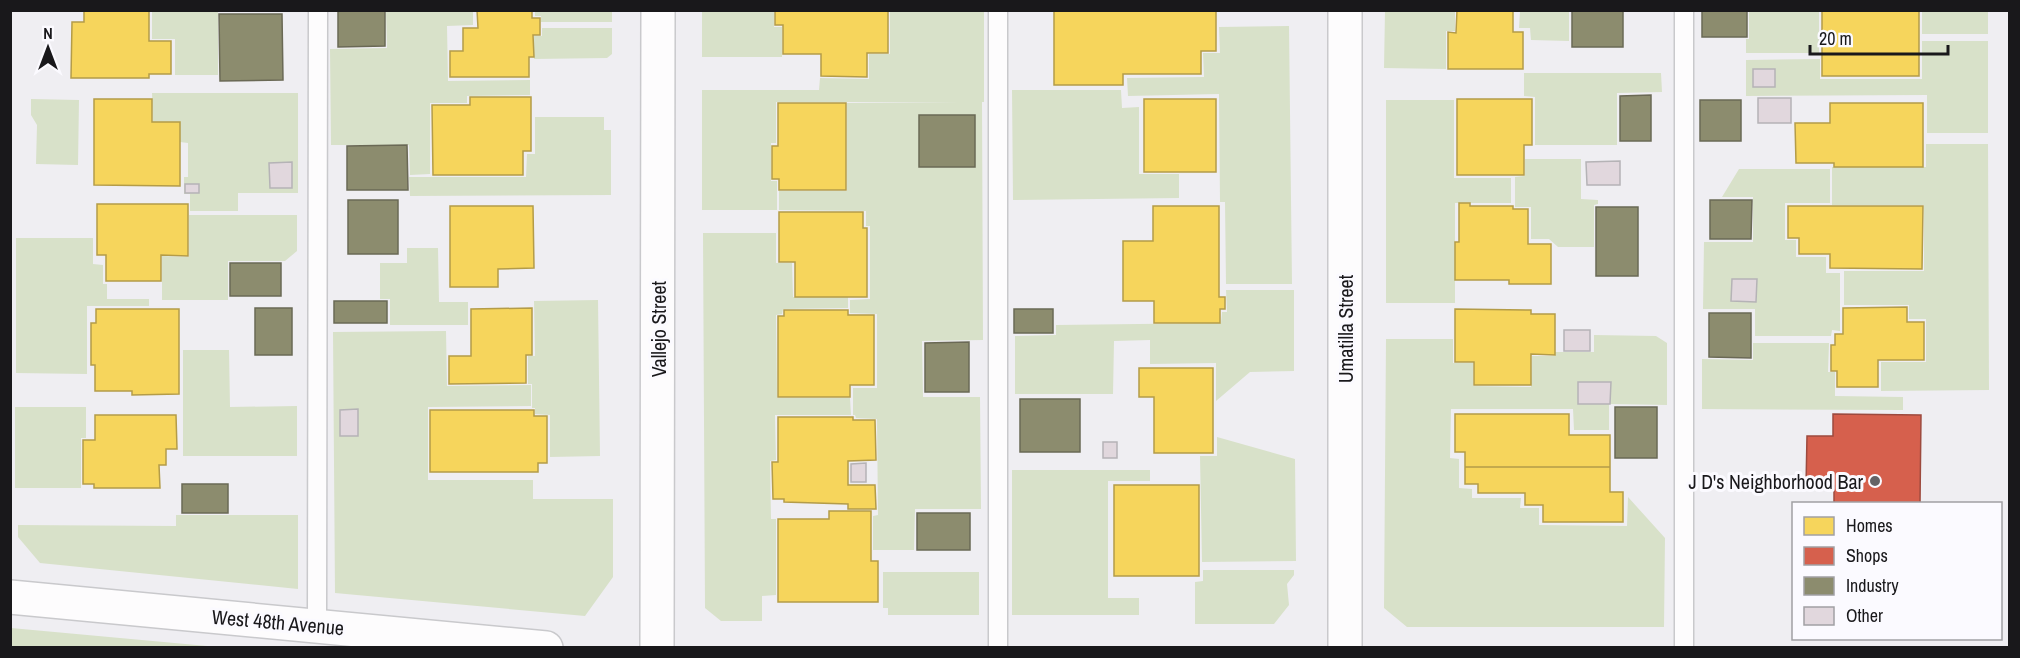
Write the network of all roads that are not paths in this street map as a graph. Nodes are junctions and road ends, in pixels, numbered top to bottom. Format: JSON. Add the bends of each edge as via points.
{"nodes":[{"id":1,"x":318,"y":10,"type":"edge"},
{"id":2,"x":658,"y":10,"type":"edge"},
{"id":3,"x":998,"y":10,"type":"edge"},
{"id":4,"x":1345,"y":10,"type":"edge"},
{"id":5,"x":1684,"y":10,"type":"edge"},
{"id":6,"x":10,"y":597,"type":"edge"},
{"id":7,"x":317,"y":626,"type":"junction"},
{"id":8,"x":546,"y":648,"type":"edge"},
{"id":9,"x":657,"y":648,"type":"edge"},
{"id":10,"x":998,"y":648,"type":"edge"},
{"id":11,"x":1345,"y":648,"type":"edge"},
{"id":12,"x":1684,"y":648,"type":"edge"}],
"edges":[{"from":1,"to":7,"type":"lane"},
{"from":2,"to":9,"type":"street","name":"Vallejo Street"},
{"from":3,"to":10,"type":"lane"},
{"from":4,"to":11,"type":"street","name":"Umatilla Street"},
{"from":5,"to":12,"type":"lane"},
{"from":6,"to":7,"type":"street","name":"West 48th Avenue"},
{"from":7,"to":8,"type":"street","name":"West 48th Avenue"}]}
